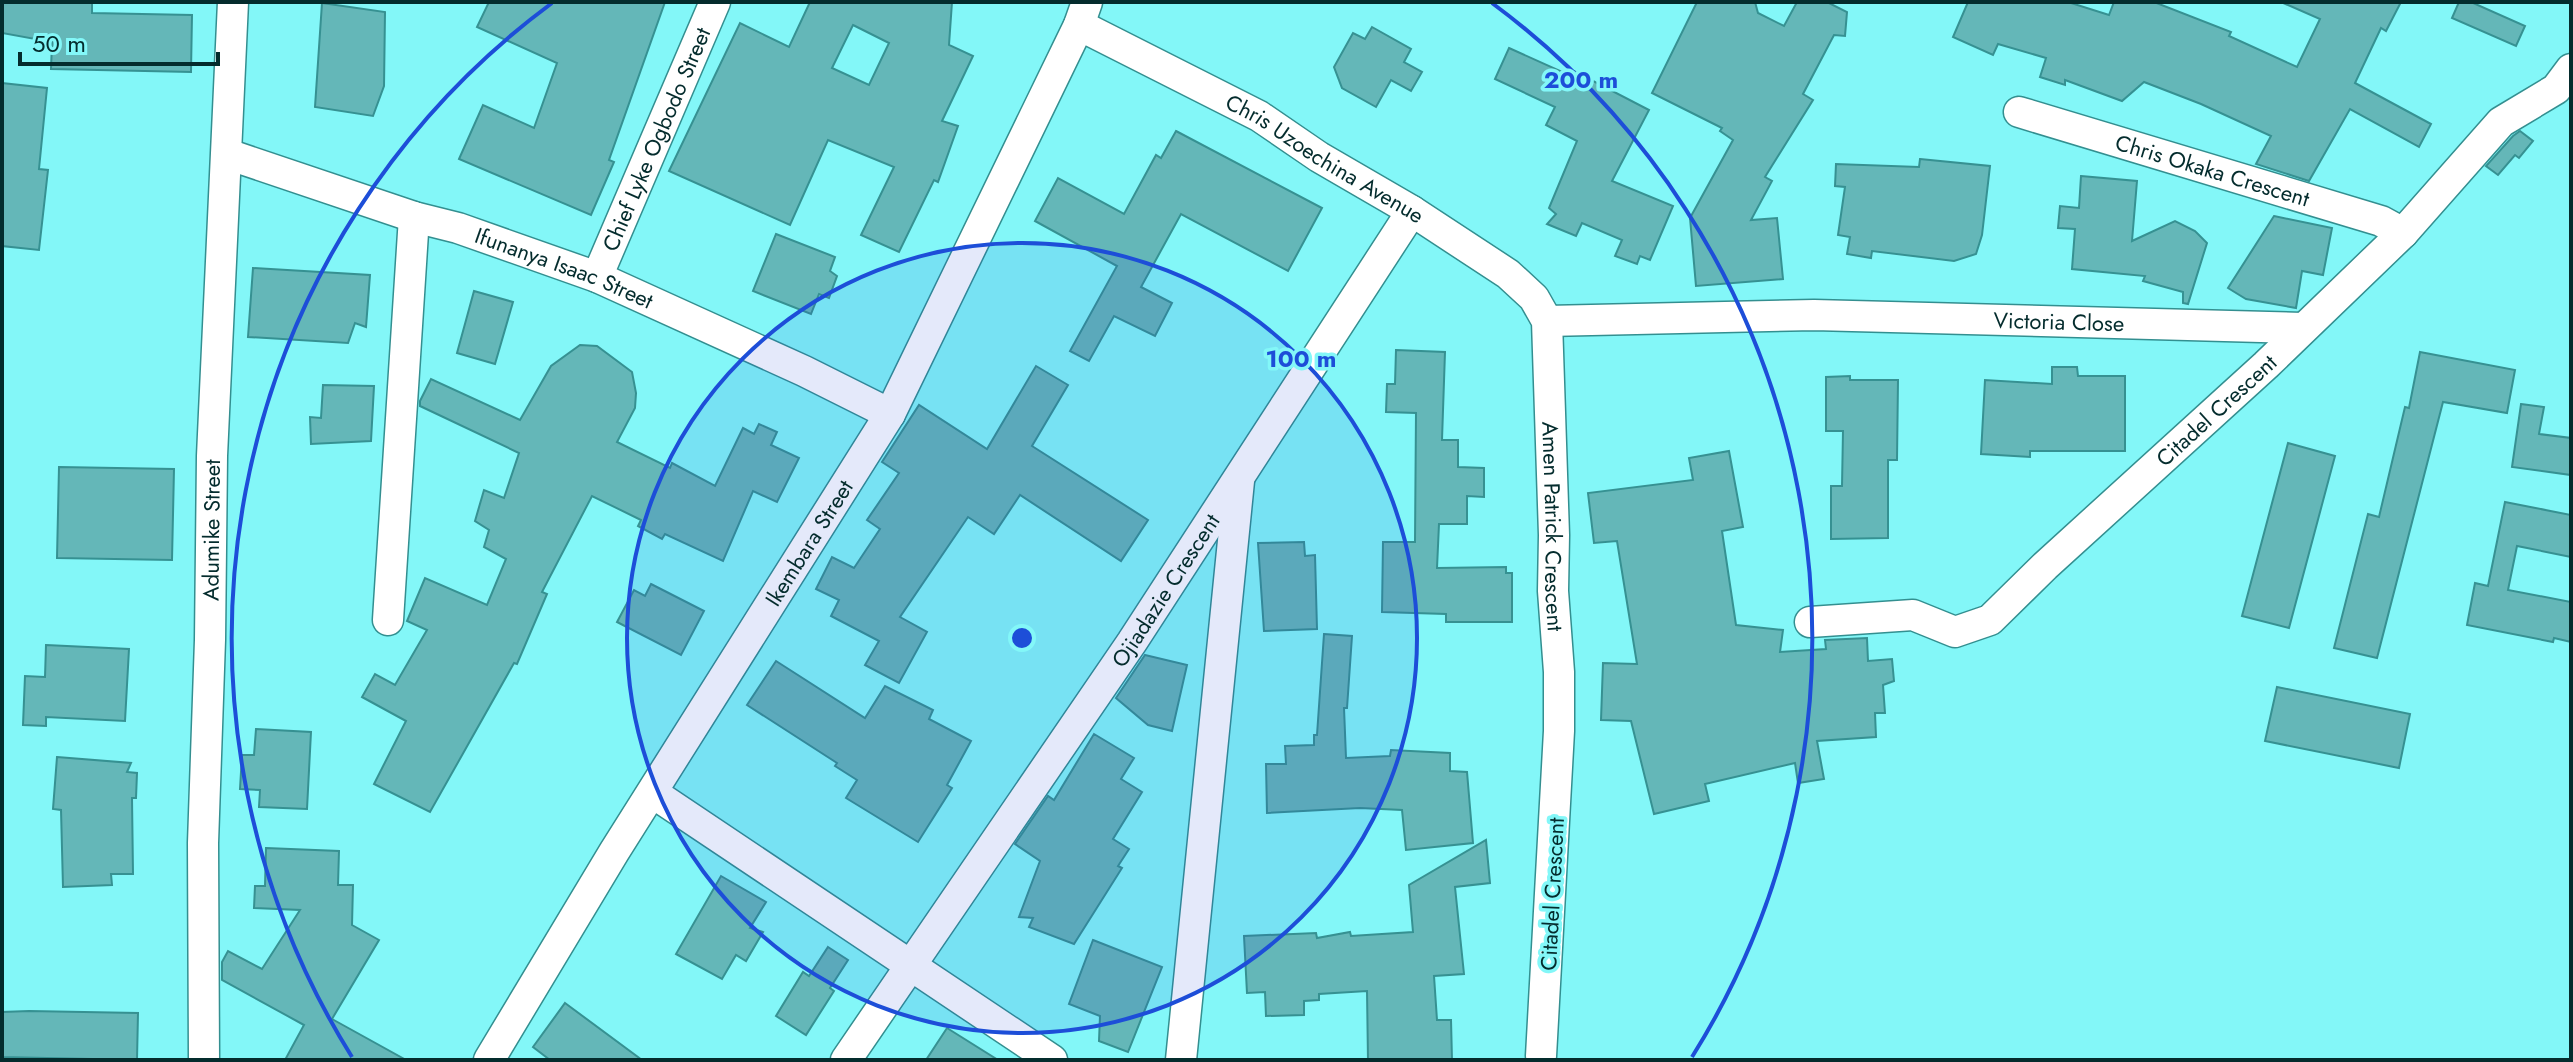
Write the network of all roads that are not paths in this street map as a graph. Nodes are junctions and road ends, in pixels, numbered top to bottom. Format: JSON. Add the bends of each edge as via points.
{"nodes":[{"id":1,"x":233,"y":2,"type":"edge"},
{"id":2,"x":715,"y":2,"type":"edge"},
{"id":3,"x":1083,"y":13,"type":"edge"},
{"id":4,"x":2571,"y":69,"type":"edge"},
{"id":5,"x":2019,"y":112,"type":"dead end"},
{"id":6,"x":227,"y":154,"type":"junction"},
{"id":7,"x":1412,"y":211,"type":"junction"},
{"id":8,"x":414,"y":217,"type":"junction"},
{"id":9,"x":2403,"y":233,"type":"junction"},
{"id":10,"x":597,"y":277,"type":"junction"},
{"id":11,"x":1547,"y":321,"type":"junction"},
{"id":12,"x":2302,"y":328,"type":"junction"},
{"id":13,"x":890,"y":414,"type":"junction"},
{"id":14,"x":1240,"y":476,"type":"junction"},
{"id":15,"x":388,"y":620,"type":"dead end"},
{"id":16,"x":1810,"y":622,"type":"dead end"},
{"id":17,"x":1559,"y":731,"type":"joint"},
{"id":18,"x":653,"y":793,"type":"junction"},
{"id":19,"x":910,"y":965,"type":"junction"},
{"id":20,"x":1541,"y":1056,"type":"dead end"},
{"id":21,"x":204,"y":1060,"type":"edge"},
{"id":22,"x":489,"y":1060,"type":"edge"},
{"id":23,"x":846,"y":1060,"type":"edge"},
{"id":24,"x":1052,"y":1060,"type":"edge"},
{"id":25,"x":1181,"y":1060,"type":"edge"}],
"edges":[{"from":1,"to":6,"type":"street","name":"Adumike Street"},
{"from":2,"to":10,"type":"street","name":"Chief Lyke Ogbodo Street"},
{"from":3,"to":7,"type":"street","name":"Chris Uzoechina Avenue"},
{"from":3,"to":13,"type":"street","name":"Ikembara Street"},
{"from":4,"to":9,"type":"street","name":"Citadel Crescent","via":[[2556,89],[2501,122]]},
{"from":5,"to":9,"type":"street","name":"Chris Okaka Crescent","via":[[2381,221]]},
{"from":6,"to":8,"type":"street","name":"Ifunanya Isaac Street"},
{"from":6,"to":21,"type":"street","name":"Adumike Street","via":[[212,456]]},
{"from":7,"to":11,"type":"street","name":"Chris Uzoechina Avenue","via":[[1508,274],[1534,298]]},
{"from":7,"to":14,"type":"street","name":"Ojiadazie Crescent"},
{"from":8,"to":10,"type":"street","name":"Ifunanya Isaac Street"},
{"from":8,"to":15,"type":"street"},
{"from":9,"to":12,"type":"street","name":"Citadel Crescent"},
{"from":10,"to":13,"type":"street","name":"Ifunanya Isaac Street"},
{"from":11,"to":12,"type":"street","name":"Victoria Close","via":[[1814,315]]},
{"from":11,"to":17,"type":"street","name":"Amen Patrick Crescent"},
{"from":12,"to":16,"type":"street","name":"Citadel Crescent","via":[[1990,620],[1955,632],[1913,615]]},
{"from":13,"to":18,"type":"street","name":"Ikembara Street"},
{"from":14,"to":19,"type":"street","name":"Ojiadazie Crescent"},
{"from":14,"to":25,"type":"street"},
{"from":17,"to":20,"type":"street","name":"Citadel Crescent"},
{"from":18,"to":19,"type":"street"},
{"from":18,"to":22,"type":"street","name":"Ikembara Street"},
{"from":19,"to":23,"type":"street","name":"Ojiadazie Crescent"},
{"from":19,"to":24,"type":"street"}]}
